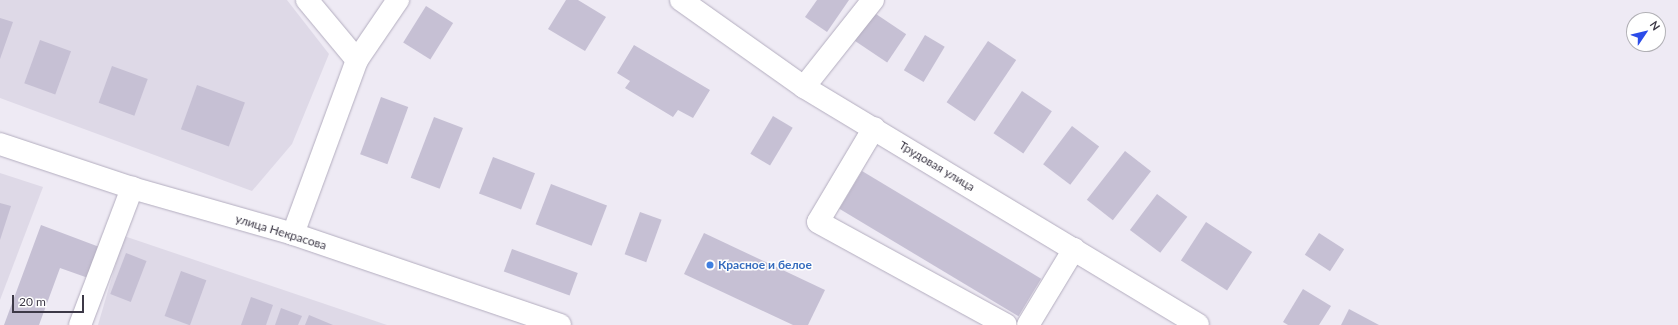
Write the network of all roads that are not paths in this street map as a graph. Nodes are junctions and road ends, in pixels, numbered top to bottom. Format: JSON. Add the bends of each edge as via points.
{"nodes":[{"id":1,"x":307,"y":0,"type":"edge"},
{"id":2,"x":398,"y":0,"type":"edge"},
{"id":3,"x":681,"y":0,"type":"edge"},
{"id":4,"x":874,"y":0,"type":"edge"},
{"id":5,"x":357,"y":60,"type":"junction"},
{"id":6,"x":804,"y":87,"type":"junction"},
{"id":7,"x":874,"y":128,"type":"junction"},
{"id":8,"x":0,"y":144,"type":"edge"},
{"id":9,"x":132,"y":188,"type":"junction"},
{"id":10,"x":293,"y":234,"type":"junction"},
{"id":11,"x":1074,"y":249,"type":"junction"},
{"id":12,"x":80,"y":325,"type":"edge"},
{"id":13,"x":560,"y":325,"type":"edge"},
{"id":14,"x":1006,"y":325,"type":"edge"},
{"id":15,"x":1028,"y":325,"type":"edge"},
{"id":16,"x":1198,"y":325,"type":"edge"}],
"edges":[{"from":1,"to":5,"type":"street"},
{"from":2,"to":5,"type":"street"},
{"from":3,"to":6,"type":"street","name":"Трудовая улица"},
{"from":4,"to":6,"type":"street"},
{"from":5,"to":10,"type":"street"},
{"from":6,"to":7,"type":"street","name":"Трудовая улица"},
{"from":7,"to":11,"type":"street","name":"Трудовая улица"},
{"from":7,"to":14,"type":"street","via":[[818,222]]},
{"from":8,"to":9,"type":"street","name":"улица Некрасова"},
{"from":9,"to":10,"type":"street","name":"улица Некрасова"},
{"from":9,"to":12,"type":"street"},
{"from":10,"to":13,"type":"street","name":"улица Некрасова"},
{"from":11,"to":15,"type":"street"},
{"from":11,"to":16,"type":"street","name":"Трудовая улица"}]}
